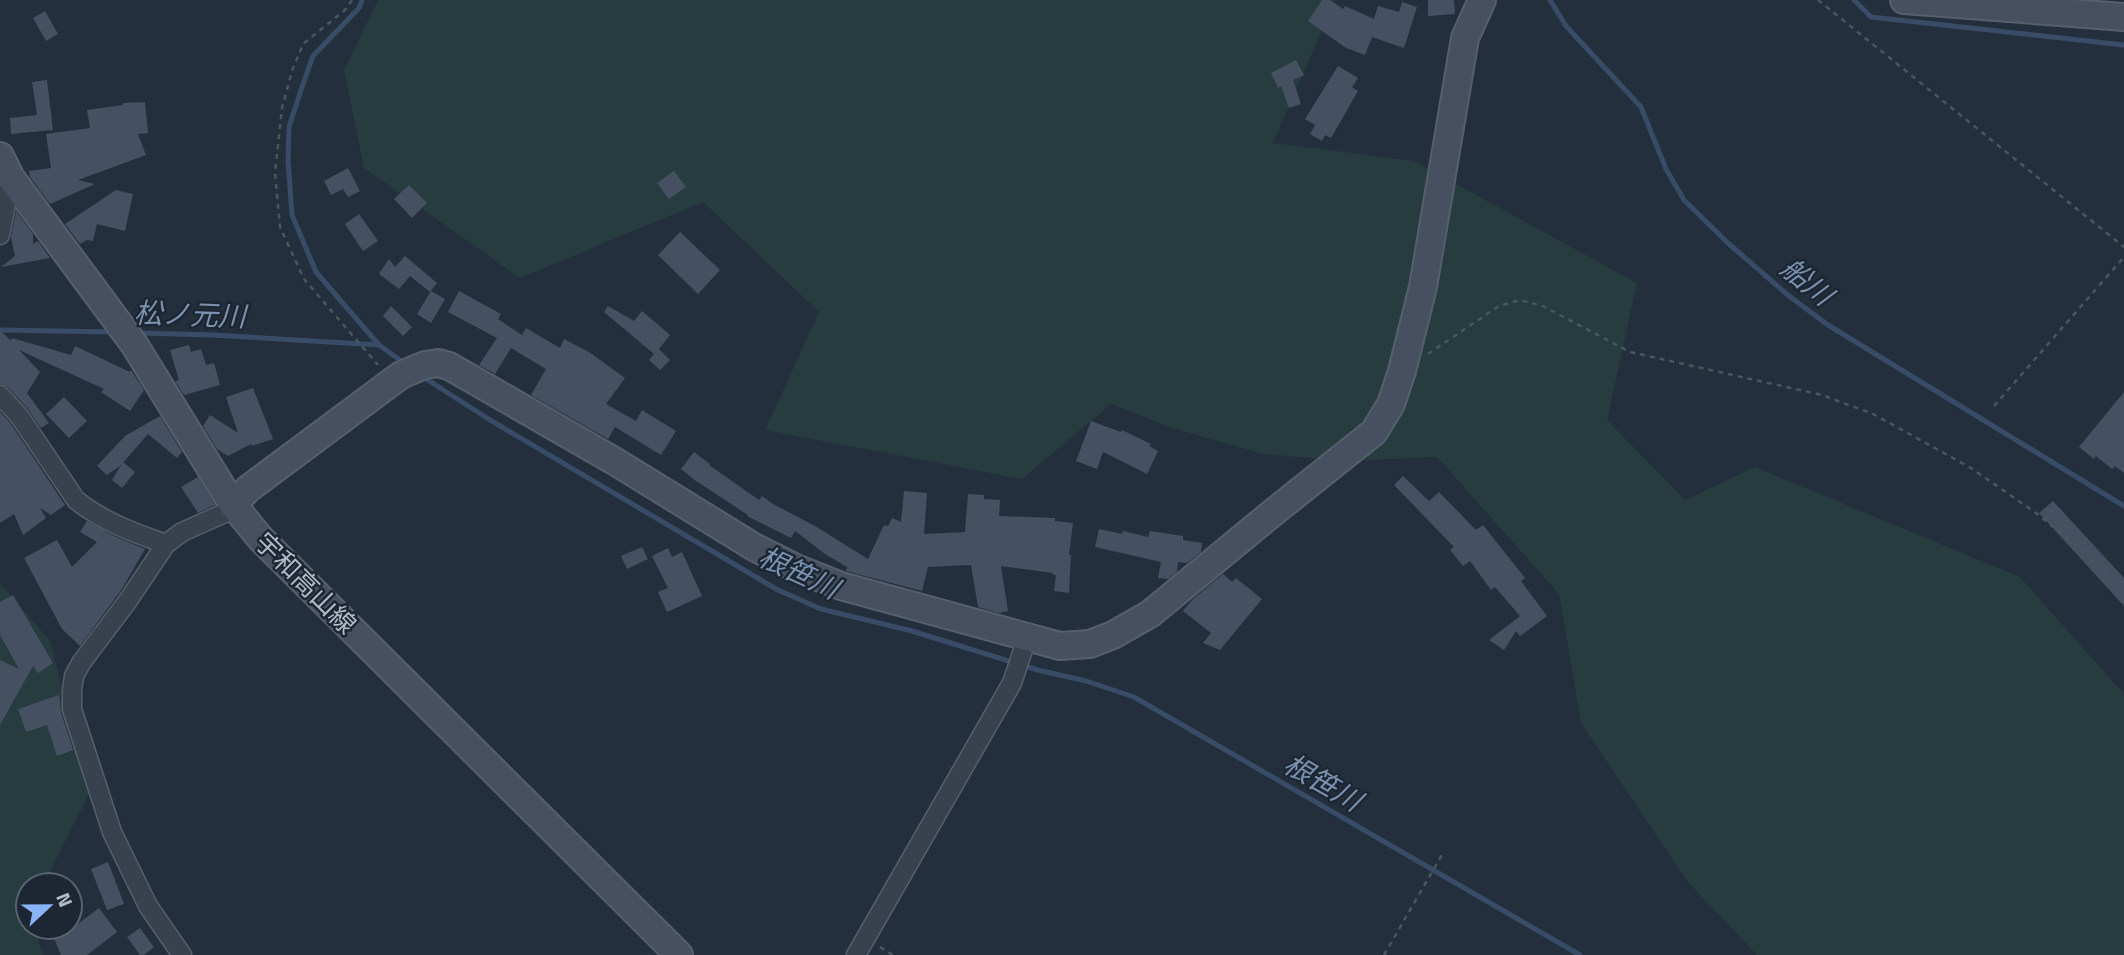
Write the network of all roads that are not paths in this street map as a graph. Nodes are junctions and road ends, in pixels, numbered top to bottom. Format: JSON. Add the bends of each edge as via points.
{"nodes":[{"id":1,"x":1482,"y":0,"type":"edge"},
{"id":2,"x":1904,"y":0,"type":"edge"},
{"id":3,"x":2023,"y":5,"type":"edge"},
{"id":4,"x":2124,"y":17,"type":"edge"},
{"id":5,"x":5,"y":167,"type":"edge"},
{"id":6,"x":0,"y":235,"type":"edge"},
{"id":7,"x":0,"y":395,"type":"edge"},
{"id":8,"x":233,"y":505,"type":"junction"},
{"id":9,"x":166,"y":544,"type":"junction"},
{"id":10,"x":1025,"y":643,"type":"junction"},
{"id":11,"x":182,"y":955,"type":"edge"},
{"id":12,"x":679,"y":955,"type":"edge"},
{"id":13,"x":856,"y":955,"type":"edge"}],
"edges":[{"from":1,"to":10,"type":"street","via":[[1465,38],[1423,287],[1391,404],[1374,432],[1150,614],[1090,644]]},
{"from":2,"to":3,"type":"street"},
{"from":3,"to":4,"type":"street"},
{"from":5,"to":6,"type":"street"},
{"from":5,"to":8,"type":"street","name":"宇和高山線","via":[[134,344]]},
{"from":7,"to":9,"type":"street","via":[[76,500],[133,533]]},
{"from":8,"to":9,"type":"street"},
{"from":8,"to":10,"type":"street","via":[[248,489],[406,373],[438,363],[798,569]]},
{"from":8,"to":12,"type":"street","name":"宇和高山線","via":[[261,539]]},
{"from":9,"to":11,"type":"street","via":[[81,663],[74,676],[72,709],[112,832],[148,906]]},
{"from":10,"to":13,"type":"street","via":[[1012,683]]}]}
